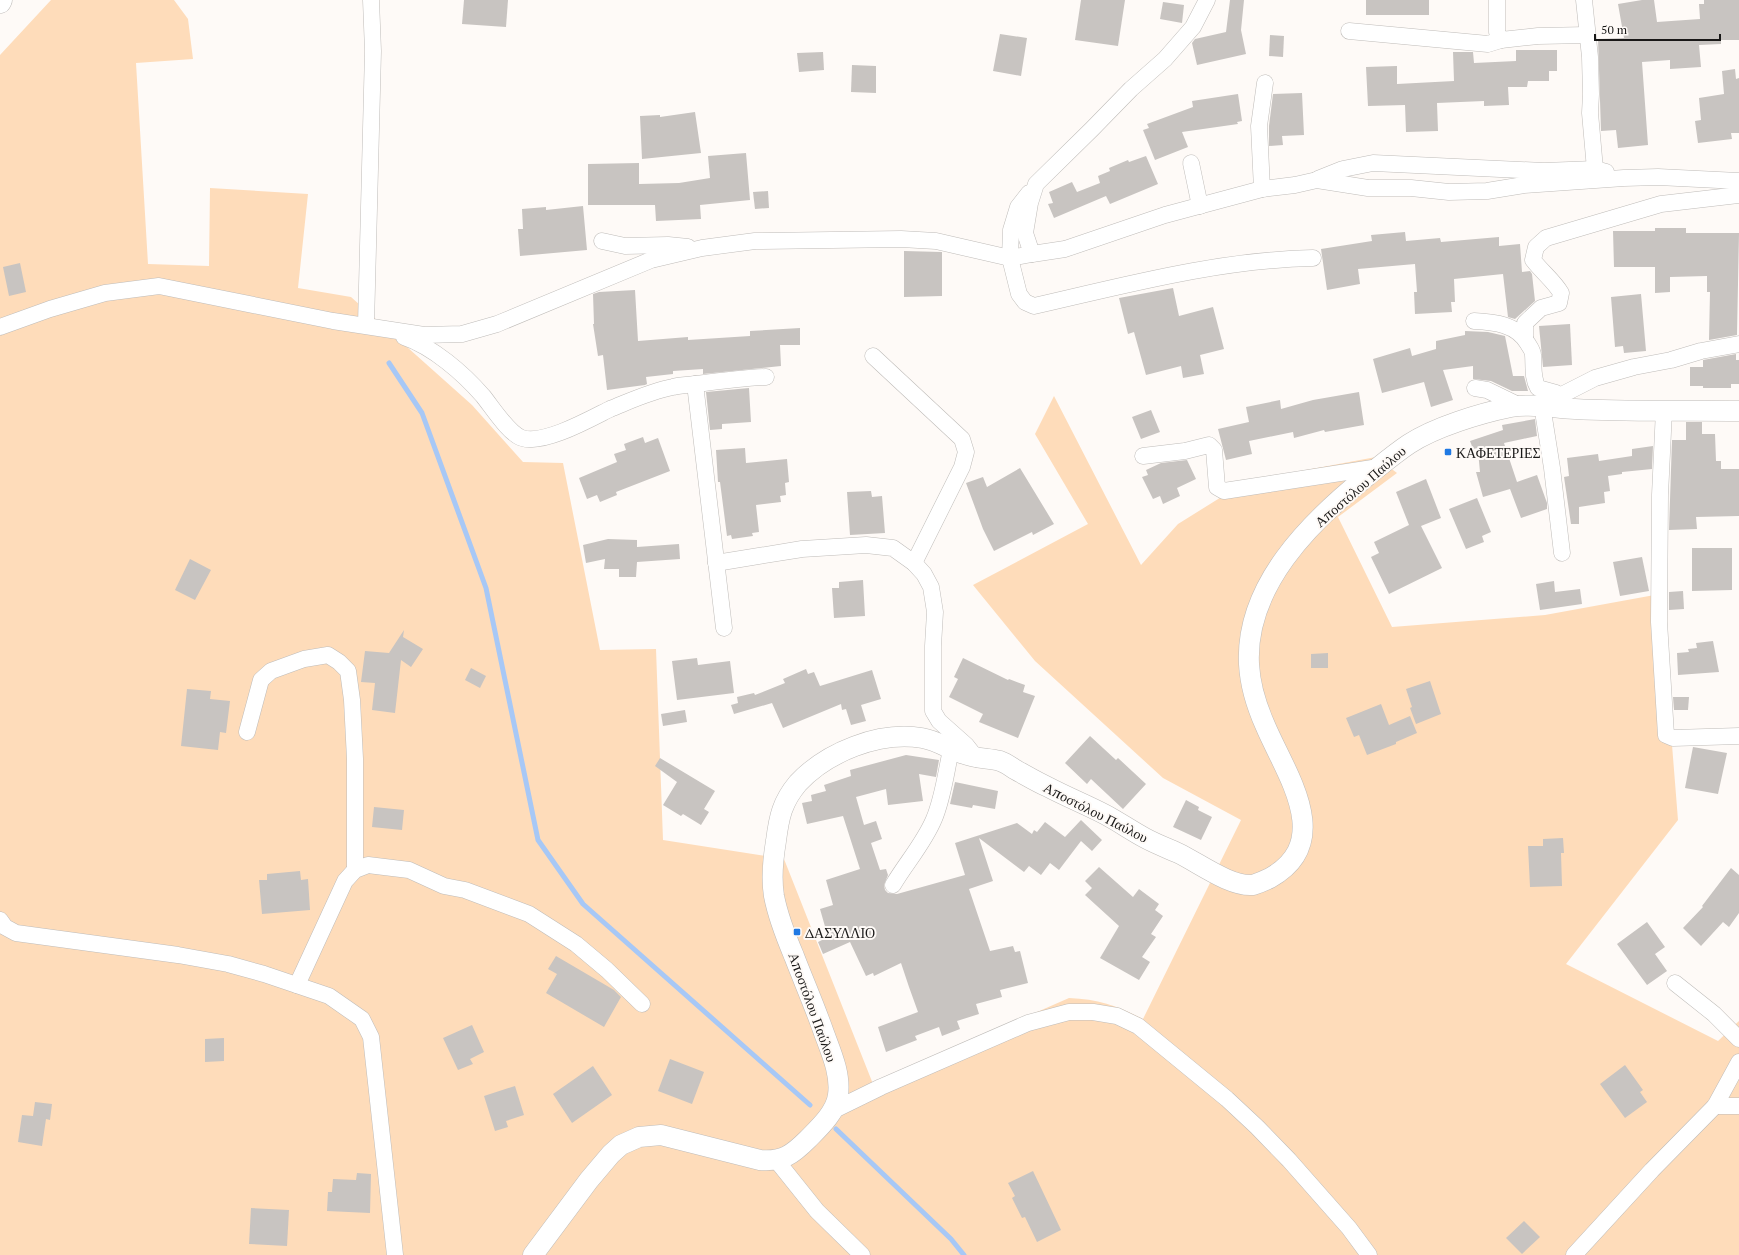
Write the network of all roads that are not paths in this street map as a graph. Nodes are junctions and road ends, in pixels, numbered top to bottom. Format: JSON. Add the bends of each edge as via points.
{"nodes":[{"id":1,"x":371,"y":0,"type":"edge"},
{"id":2,"x":1206,"y":0,"type":"edge"},
{"id":3,"x":1497,"y":0,"type":"edge"},
{"id":4,"x":1584,"y":0,"type":"edge"},
{"id":5,"x":1348,"y":31,"type":"dead end"},
{"id":6,"x":1587,"y":35,"type":"junction"},
{"id":7,"x":1501,"y":40,"type":"junction"},
{"id":8,"x":1265,"y":83,"type":"dead end"},
{"id":9,"x":1191,"y":163,"type":"dead end"},
{"id":10,"x":1595,"y":169,"type":"junction"},
{"id":11,"x":1624,"y":178,"type":"junction"},
{"id":12,"x":1317,"y":180,"type":"junction"},
{"id":13,"x":1739,"y":181,"type":"edge"},
{"id":14,"x":1036,"y":184,"type":"junction"},
{"id":15,"x":1262,"y":189,"type":"junction"},
{"id":16,"x":1739,"y":195,"type":"edge"},
{"id":17,"x":1200,"y":206,"type":"junction"},
{"id":18,"x":602,"y":241,"type":"dead end"},
{"id":19,"x":702,"y":248,"type":"junction"},
{"id":20,"x":1032,"y":254,"type":"junction"},
{"id":21,"x":1010,"y":258,"type":"junction"},
{"id":22,"x":1313,"y":258,"type":"dead end"},
{"id":23,"x":1474,"y":320,"type":"dead end"},
{"id":24,"x":366,"y":325,"type":"junction"},
{"id":25,"x":0,"y":327,"type":"edge"},
{"id":26,"x":382,"y":328,"type":"junction"},
{"id":27,"x":1525,"y":338,"type":"junction"},
{"id":28,"x":1739,"y":344,"type":"edge"},
{"id":29,"x":873,"y":356,"type":"dead end"},
{"id":30,"x":766,"y":377,"type":"dead end"},
{"id":31,"x":695,"y":384,"type":"junction"},
{"id":32,"x":1475,"y":388,"type":"dead end"},
{"id":33,"x":1567,"y":402,"type":"junction"},
{"id":34,"x":1518,"y":405,"type":"junction"},
{"id":35,"x":1542,"y":405,"type":"junction"},
{"id":36,"x":1664,"y":410,"type":"junction"},
{"id":37,"x":1739,"y":411,"type":"edge"},
{"id":38,"x":1143,"y":456,"type":"dead end"},
{"id":39,"x":1379,"y":467,"type":"junction"},
{"id":40,"x":1562,"y":553,"type":"dead end"},
{"id":41,"x":914,"y":562,"type":"junction"},
{"id":42,"x":716,"y":563,"type":"junction"},
{"id":43,"x":724,"y":628,"type":"dead end"},
{"id":44,"x":247,"y":732,"type":"dead end"},
{"id":45,"x":1739,"y":736,"type":"edge"},
{"id":46,"x":951,"y":750,"type":"junction"},
{"id":47,"x":977,"y":759,"type":"junction"},
{"id":48,"x":355,"y":870,"type":"junction"},
{"id":49,"x":892,"y":885,"type":"dead end"},
{"id":50,"x":0,"y":920,"type":"edge"},
{"id":51,"x":1675,"y":983,"type":"dead end"},
{"id":52,"x":297,"y":986,"type":"junction"},
{"id":53,"x":642,"y":1004,"type":"dead end"},
{"id":54,"x":1739,"y":1039,"type":"edge"},
{"id":55,"x":1739,"y":1062,"type":"edge"},
{"id":56,"x":1715,"y":1106,"type":"junction"},
{"id":57,"x":1739,"y":1106,"type":"edge"},
{"id":58,"x":832,"y":1111,"type":"junction"},
{"id":59,"x":778,"y":1161,"type":"junction"},
{"id":60,"x":395,"y":1255,"type":"edge"},
{"id":61,"x":533,"y":1255,"type":"edge"},
{"id":62,"x":862,"y":1255,"type":"edge"},
{"id":63,"x":1369,"y":1255,"type":"edge"},
{"id":64,"x":1574,"y":1255,"type":"edge"}],
"edges":[{"from":1,"to":24,"type":"street","via":[[373,51]]},
{"from":2,"to":14,"type":"street","via":[[1193,27],[1165,59],[1131,89]]},
{"from":3,"to":7,"type":"street","via":[[1497,32]]},
{"from":4,"to":6,"type":"street"},
{"from":5,"to":7,"type":"street","via":[[1488,44]]},
{"from":6,"to":7,"type":"street"},
{"from":6,"to":10,"type":"street"},
{"from":8,"to":15,"type":"street","via":[[1259,126]]},
{"from":9,"to":17,"type":"street"},
{"from":10,"to":11,"type":"street"},
{"from":10,"to":12,"type":"street","via":[[1544,171],[1373,163],[1343,169]]},
{"from":11,"to":12,"type":"street","via":[[1450,192],[1411,188],[1368,188]]},
{"from":11,"to":13,"type":"street"},
{"from":12,"to":15,"type":"street","via":[[1295,186]]},
{"from":14,"to":20,"type":"street","via":[[1026,233]]},
{"from":14,"to":21,"type":"street","via":[[1018,207],[1011,230]]},
{"from":15,"to":17,"type":"street"},
{"from":16,"to":27,"type":"street","via":[[1661,204],[1546,238],[1536,247],[1533,260],[1561,293],[1559,303],[1541,308],[1524,323]]},
{"from":17,"to":20,"type":"street","via":[[1065,249]]},
{"from":18,"to":19,"type":"street","via":[[625,246],[668,245]]},
{"from":19,"to":21,"type":"street","via":[[755,241],[936,241]]},
{"from":19,"to":26,"type":"street","via":[[651,260],[497,324],[462,334],[424,334]]},
{"from":20,"to":21,"type":"street"},
{"from":21,"to":22,"type":"street","via":[[1019,294],[1024,302],[1034,306],[1211,267]]},
{"from":23,"to":27,"type":"street","via":[[1507,326]]},
{"from":24,"to":25,"type":"street","via":[[333,321],[159,286],[105,293]]},
{"from":24,"to":26,"type":"street"},
{"from":26,"to":31,"type":"street","via":[[429,348],[463,376],[512,432],[522,438],[532,439],[556,434],[636,398],[673,387]]},
{"from":27,"to":33,"type":"street","via":[[1533,352],[1535,383],[1538,388],[1556,393]]},
{"from":28,"to":33,"type":"street","via":[[1601,376]]},
{"from":29,"to":41,"type":"street","via":[[962,439],[966,452],[962,467]]},
{"from":30,"to":31,"type":"street"},
{"from":31,"to":42,"type":"street"},
{"from":32,"to":34,"type":"street","via":[[1487,390]]},
{"from":33,"to":35,"type":"street","name":"Αποστόλου Παύλου"},
{"from":33,"to":36,"type":"street","name":"Αποστόλου Παύλου"},
{"from":34,"to":35,"type":"street","name":"Αποστόλου Παύλου"},
{"from":34,"to":39,"type":"street","name":"Αποστόλου Παύλου","via":[[1444,427],[1411,442]]},
{"from":35,"to":40,"type":"street"},
{"from":36,"to":37,"type":"street","name":"Αποστόλου Παύλου"},
{"from":36,"to":45,"type":"street","via":[[1659,622],[1666,735],[1673,738]]},
{"from":38,"to":39,"type":"street","via":[[1209,445],[1214,450],[1217,487],[1224,491]]},
{"from":39,"to":47,"type":"street","name":"Αποστόλου Παύλου","via":[[1335,503],[1279,566],[1266,590],[1250,634],[1249,666],[1253,687],[1264,723],[1295,788],[1302,814],[1302,842],[1296,855],[1277,873],[1252,885],[1213,873],[1000,762]]},
{"from":41,"to":42,"type":"street","via":[[893,548],[866,545],[802,549]]},
{"from":41,"to":47,"type":"street","via":[[931,587],[935,612],[933,711]]},
{"from":42,"to":43,"type":"street"},
{"from":44,"to":48,"type":"street","via":[[262,680],[271,671],[304,659],[328,655],[348,671],[355,759]]},
{"from":46,"to":47,"type":"street","name":"Αποστόλου Παύλου"},
{"from":46,"to":49,"type":"street","via":[[934,819],[915,853]]},
{"from":46,"to":58,"type":"street","name":"Αποστόλου Παύλου","via":[[925,738],[902,737],[876,740],[848,748],[810,772],[786,798],[780,813],[773,866],[774,892],[782,925],[832,1055],[838,1078],[838,1094]]},
{"from":48,"to":52,"type":"street","via":[[345,881]]},
{"from":48,"to":53,"type":"street","via":[[368,865],[409,870],[444,886],[465,890],[529,914],[576,944]]},
{"from":50,"to":52,"type":"street","via":[[5,927],[16,933],[228,964]]},
{"from":51,"to":54,"type":"street","via":[[1714,1014]]},
{"from":52,"to":60,"type":"street","via":[[329,996],[345,1006],[362,1019],[371,1037]]},
{"from":55,"to":56,"type":"street"},
{"from":56,"to":57,"type":"street"},
{"from":56,"to":64,"type":"street"},
{"from":58,"to":59,"type":"street","name":"Αποστόλου Παύλου","via":[[807,1140]]},
{"from":58,"to":63,"type":"street","via":[[1028,1023],[1069,1012],[1117,1016],[1138,1026],[1257,1126],[1349,1228]]},
{"from":59,"to":61,"type":"street","via":[[760,1160],[667,1136],[638,1137],[621,1145],[601,1164]]},
{"from":59,"to":62,"type":"street","via":[[817,1211]]}]}
